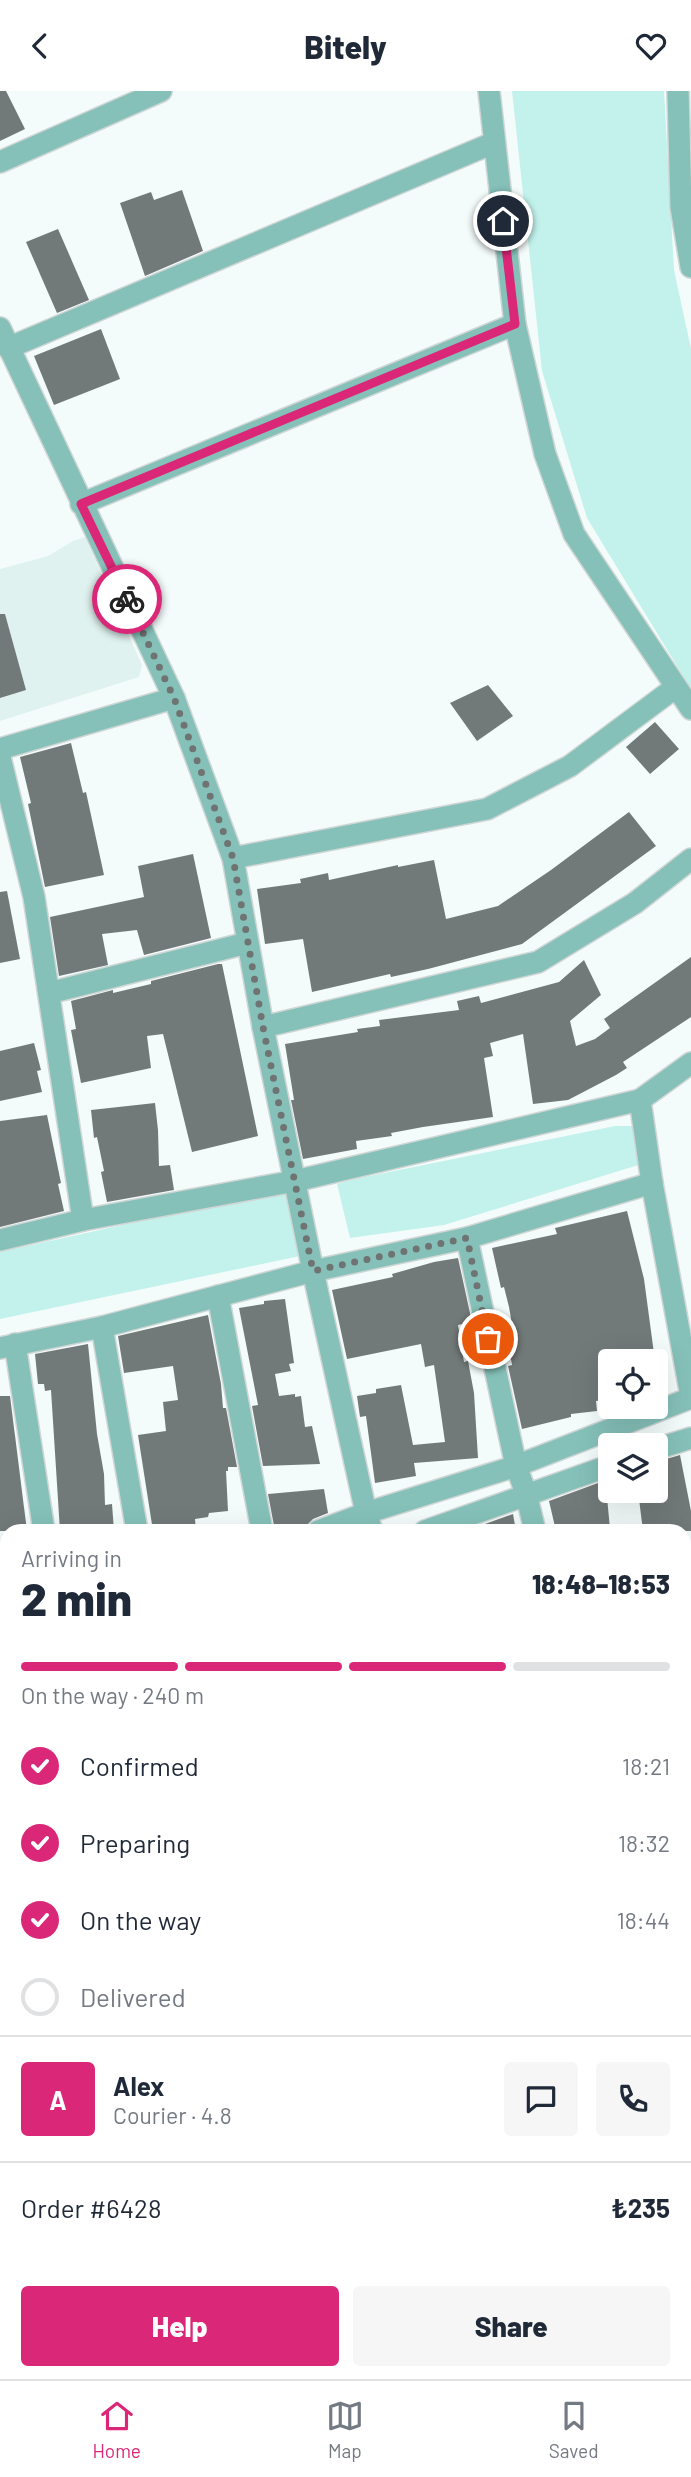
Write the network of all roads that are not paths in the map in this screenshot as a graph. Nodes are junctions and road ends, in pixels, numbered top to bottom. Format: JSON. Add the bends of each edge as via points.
{"nodes":[{"id":1,"x":161,"y":91,"type":"edge"},
{"id":2,"x":489,"y":91,"type":"edge"},
{"id":3,"x":678,"y":91,"type":"edge"},
{"id":4,"x":685,"y":121,"type":"edge"},
{"id":5,"x":494,"y":143,"type":"junction"},
{"id":6,"x":0,"y":162,"type":"edge"},
{"id":7,"x":691,"y":267,"type":"edge"},
{"id":8,"x":515,"y":324,"type":"junction"},
{"id":9,"x":4,"y":338,"type":"edge"},
{"id":10,"x":81,"y":504,"type":"junction"},
{"id":11,"x":676,"y":687,"type":"junction"},
{"id":12,"x":174,"y":698,"type":"junction"},
{"id":13,"x":691,"y":709,"type":"edge"},
{"id":14,"x":0,"y":749,"type":"edge"},
{"id":15,"x":0,"y":757,"type":"edge"},
{"id":16,"x":233,"y":858,"type":"junction"},
{"id":17,"x":691,"y":859,"type":"edge"},
{"id":18,"x":247,"y":943,"type":"junction"},
{"id":19,"x":49,"y":993,"type":"junction"},
{"id":20,"x":263,"y":1027,"type":"junction"},
{"id":21,"x":691,"y":1063,"type":"edge"},
{"id":22,"x":640,"y":1100,"type":"junction"},
{"id":23,"x":295,"y":1181,"type":"junction"},
{"id":24,"x":652,"y":1183,"type":"junction"},
{"id":25,"x":83,"y":1220,"type":"junction"},
{"id":26,"x":467,"y":1238,"type":"junction"},
{"id":27,"x":0,"y":1240,"type":"edge"},
{"id":28,"x":313,"y":1271,"type":"junction"},
{"id":29,"x":218,"y":1296,"type":"junction"},
{"id":30,"x":103,"y":1327,"type":"junction"},
{"id":31,"x":8,"y":1346,"type":"edge"},
{"id":32,"x":691,"y":1397,"type":"edge"},
{"id":33,"x":691,"y":1438,"type":"edge"},
{"id":34,"x":668,"y":1445,"type":"edge"},
{"id":35,"x":516,"y":1466,"type":"junction"},
{"id":36,"x":598,"y":1469,"type":"edge"},
{"id":37,"x":526,"y":1493,"type":"junction"},
{"id":38,"x":369,"y":1522,"type":"edge"},
{"id":39,"x":43,"y":1524,"type":"edge"},
{"id":40,"x":135,"y":1524,"type":"edge"},
{"id":41,"x":261,"y":1524,"type":"edge"},
{"id":42,"x":444,"y":1524,"type":"edge"},
{"id":43,"x":533,"y":1524,"type":"edge"}],
"edges":[{"from":1,"to":6,"type":"street"},
{"from":2,"to":5,"type":"street"},
{"from":3,"to":4,"type":"street"},
{"from":4,"to":7,"type":"street","via":[[681,207]]},
{"from":5,"to":8,"type":"street"},
{"from":5,"to":9,"type":"street"},
{"from":8,"to":10,"type":"street"},
{"from":8,"to":11,"type":"street","via":[[545,454],[574,534]]},
{"from":9,"to":10,"type":"street"},
{"from":10,"to":12,"type":"street"},
{"from":11,"to":13,"type":"street"},
{"from":11,"to":16,"type":"street","via":[[570,766],[487,809]]},
{"from":12,"to":14,"type":"street"},
{"from":12,"to":16,"type":"street"},
{"from":15,"to":19,"type":"street","via":[[34,897]]},
{"from":16,"to":18,"type":"street"},
{"from":17,"to":20,"type":"street","via":[[635,903],[538,962]]},
{"from":18,"to":19,"type":"street"},
{"from":18,"to":20,"type":"street"},
{"from":19,"to":25,"type":"street"},
{"from":20,"to":23,"type":"street"},
{"from":21,"to":22,"type":"street"},
{"from":22,"to":23,"type":"street"},
{"from":22,"to":24,"type":"street"},
{"from":23,"to":25,"type":"street"},
{"from":23,"to":28,"type":"street"},
{"from":24,"to":26,"type":"street"},
{"from":24,"to":32,"type":"street"},
{"from":25,"to":27,"type":"street"},
{"from":26,"to":28,"type":"street"},
{"from":26,"to":35,"type":"street"},
{"from":28,"to":29,"type":"street"},
{"from":28,"to":38,"type":"street"},
{"from":29,"to":30,"type":"street"},
{"from":29,"to":41,"type":"street"},
{"from":30,"to":31,"type":"street"},
{"from":30,"to":40,"type":"street"},
{"from":31,"to":39,"type":"street"},
{"from":32,"to":35,"type":"street"},
{"from":33,"to":34,"type":"street"},
{"from":35,"to":37,"type":"street"},
{"from":35,"to":38,"type":"street"},
{"from":36,"to":37,"type":"street"},
{"from":37,"to":42,"type":"street"},
{"from":37,"to":43,"type":"street"}]}
